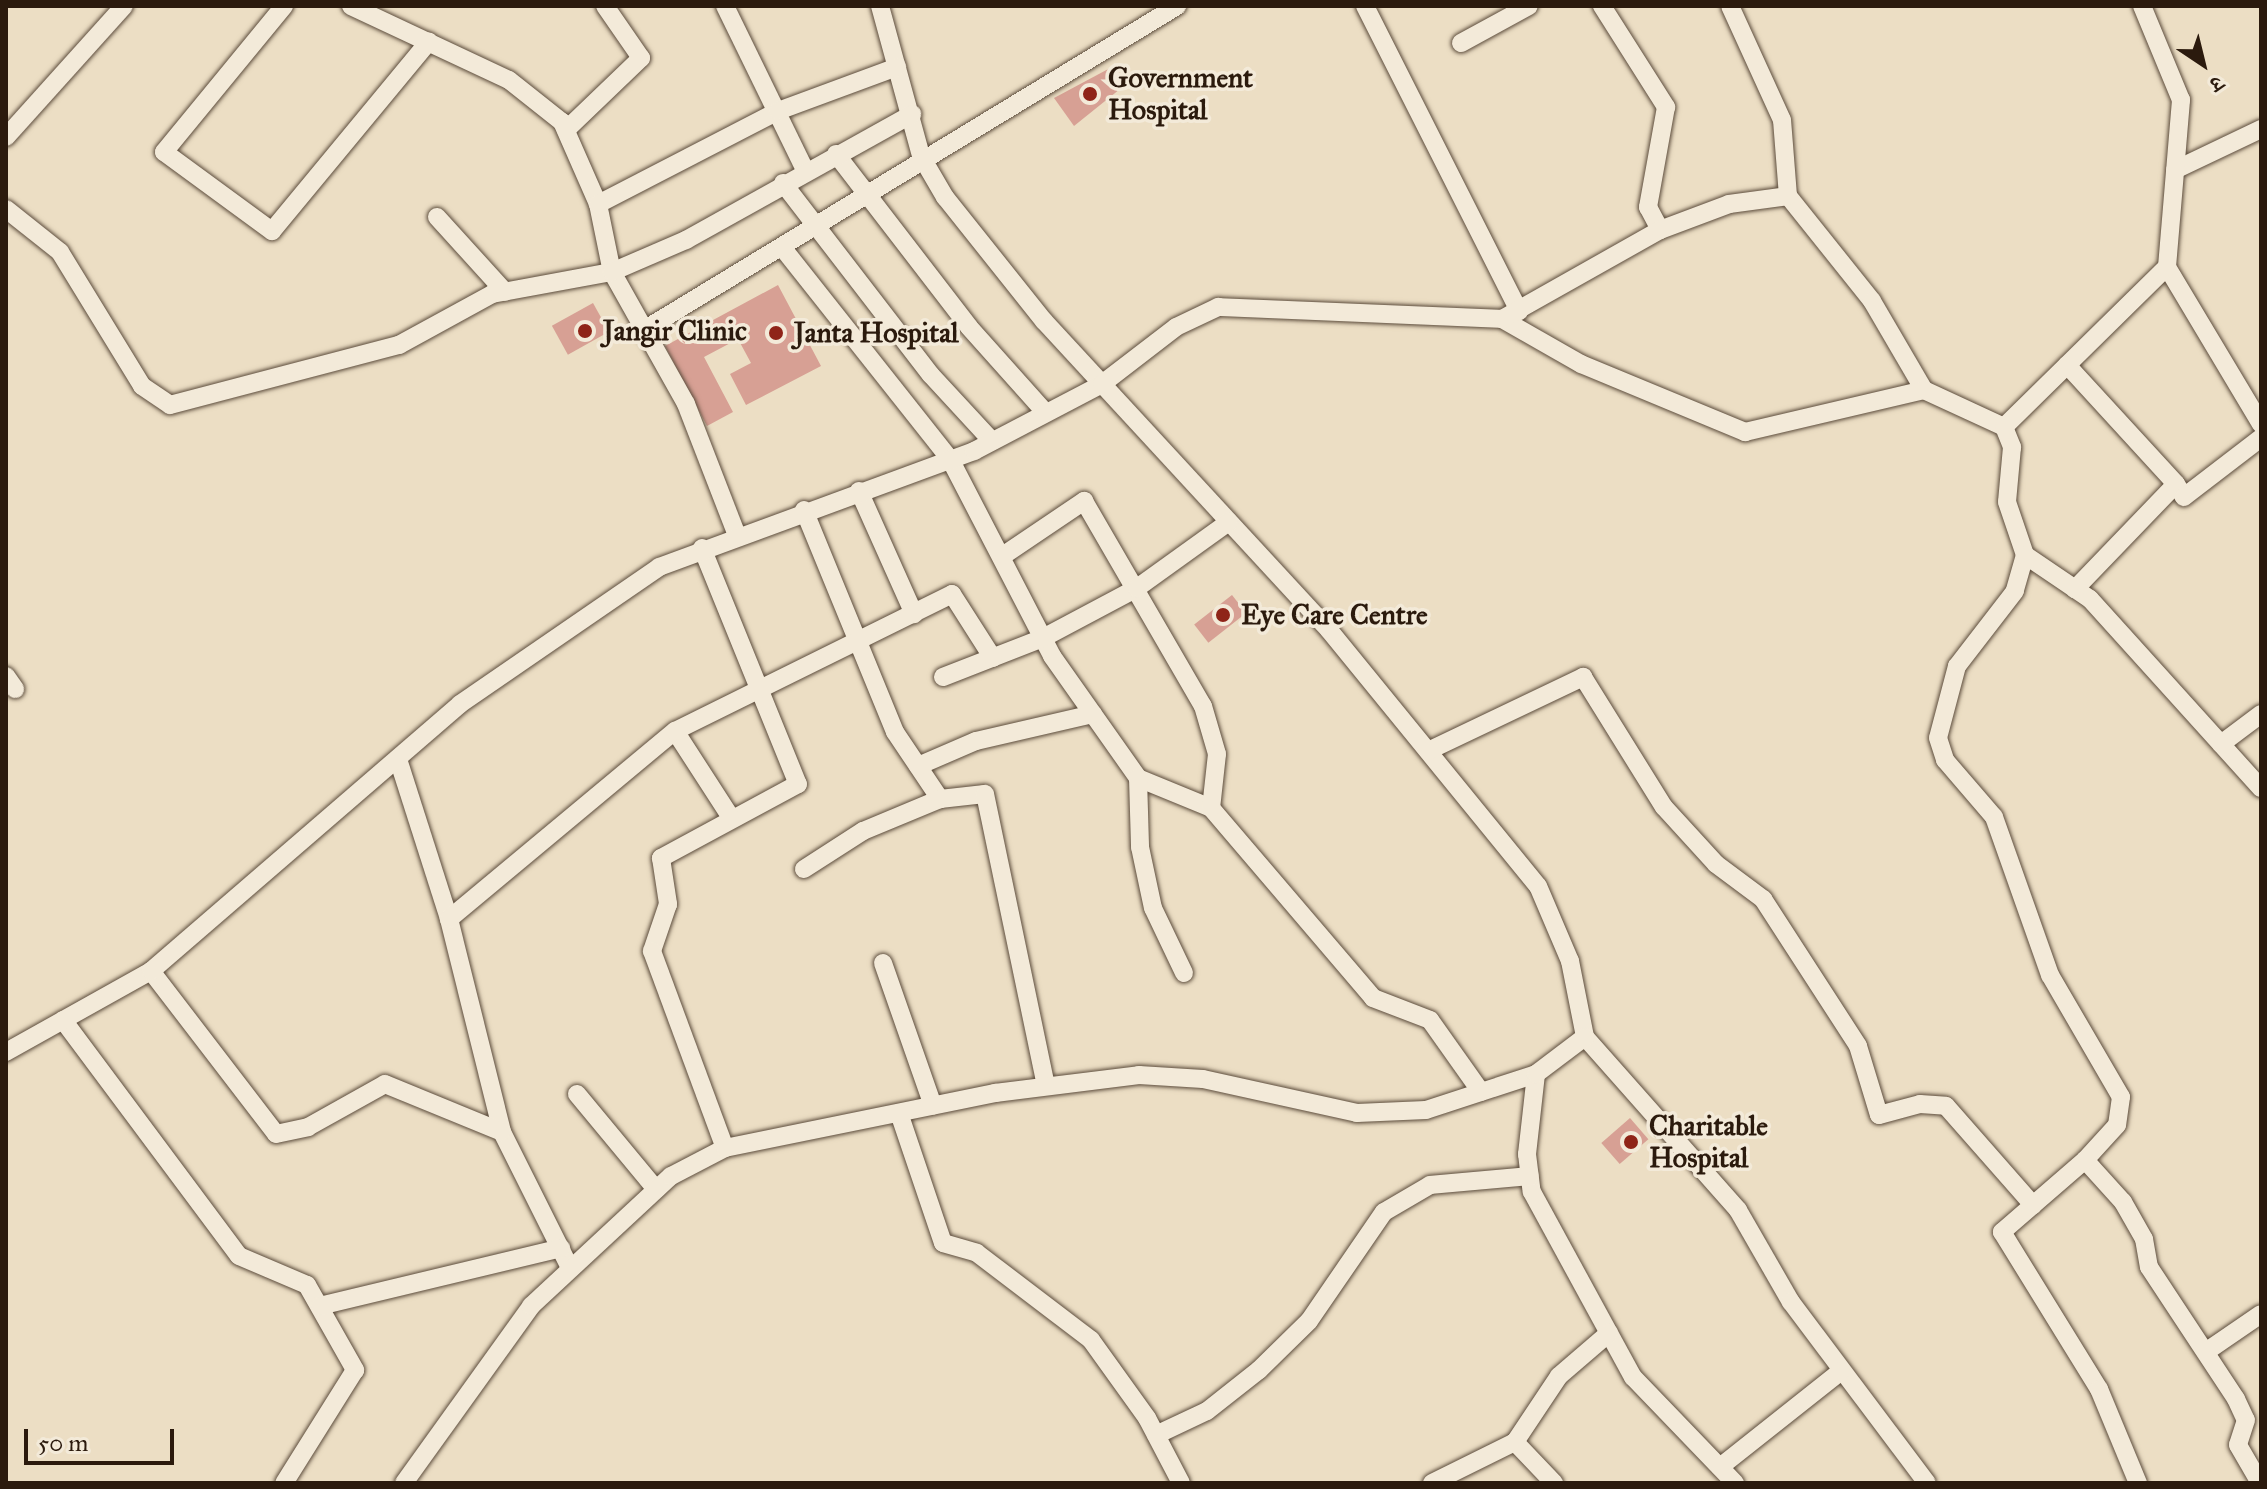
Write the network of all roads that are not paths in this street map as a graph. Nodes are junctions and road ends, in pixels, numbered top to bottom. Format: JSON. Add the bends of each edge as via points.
{"nodes":[{"id":1,"x":124,"y":6,"type":"edge"},
{"id":2,"x":284,"y":6,"type":"edge"},
{"id":3,"x":351,"y":6,"type":"edge"},
{"id":4,"x":605,"y":6,"type":"edge"},
{"id":5,"x":725,"y":6,"type":"edge"},
{"id":6,"x":880,"y":6,"type":"edge"},
{"id":7,"x":1177,"y":6,"type":"edge"},
{"id":8,"x":1365,"y":6,"type":"edge"},
{"id":9,"x":1529,"y":6,"type":"edge"},
{"id":10,"x":1602,"y":6,"type":"edge"},
{"id":11,"x":1730,"y":6,"type":"edge"},
{"id":12,"x":2142,"y":6,"type":"edge"},
{"id":13,"x":429,"y":41,"type":"junction"},
{"id":14,"x":1461,"y":43,"type":"dead end"},
{"id":15,"x":897,"y":67,"type":"junction"},
{"id":16,"x":778,"y":111,"type":"junction"},
{"id":17,"x":912,"y":114,"type":"junction"},
{"id":18,"x":2261,"y":129,"type":"edge"},
{"id":19,"x":566,"y":130,"type":"junction"},
{"id":20,"x":6,"y":137,"type":"edge"},
{"id":21,"x":836,"y":154,"type":"junction"},
{"id":22,"x":921,"y":156,"type":"junction"},
{"id":23,"x":805,"y":170,"type":"junction"},
{"id":24,"x":2175,"y":170,"type":"junction"},
{"id":25,"x":783,"y":183,"type":"junction"},
{"id":26,"x":866,"y":193,"type":"junction"},
{"id":27,"x":1788,"y":196,"type":"junction"},
{"id":28,"x":598,"y":204,"type":"junction"},
{"id":29,"x":6,"y":209,"type":"edge"},
{"id":30,"x":437,"y":217,"type":"dead end"},
{"id":31,"x":815,"y":229,"type":"junction"},
{"id":32,"x":1660,"y":230,"type":"junction"},
{"id":33,"x":785,"y":251,"type":"junction"},
{"id":34,"x":2167,"y":267,"type":"junction"},
{"id":35,"x":612,"y":272,"type":"junction"},
{"id":36,"x":505,"y":292,"type":"junction"},
{"id":37,"x":1519,"y":311,"type":"junction"},
{"id":38,"x":1502,"y":319,"type":"junction"},
{"id":39,"x":644,"y":330,"type":"junction"},
{"id":40,"x":2067,"y":365,"type":"junction"},
{"id":41,"x":1102,"y":384,"type":"junction"},
{"id":42,"x":1924,"y":390,"type":"junction"},
{"id":43,"x":1046,"y":413,"type":"junction"},
{"id":44,"x":2261,"y":424,"type":"edge"},
{"id":45,"x":2004,"y":427,"type":"junction"},
{"id":46,"x":2261,"y":438,"type":"edge"},
{"id":47,"x":992,"y":441,"type":"junction"},
{"id":48,"x":950,"y":459,"type":"junction"},
{"id":49,"x":2176,"y":484,"type":"junction"},
{"id":50,"x":859,"y":491,"type":"junction"},
{"id":51,"x":804,"y":510,"type":"junction"},
{"id":52,"x":1229,"y":522,"type":"junction"},
{"id":53,"x":736,"y":533,"type":"junction"},
{"id":54,"x":702,"y":548,"type":"junction"},
{"id":55,"x":1004,"y":555,"type":"junction"},
{"id":56,"x":2025,"y":555,"type":"junction"},
{"id":57,"x":1137,"y":588,"type":"junction"},
{"id":58,"x":2075,"y":589,"type":"junction"},
{"id":59,"x":914,"y":614,"type":"junction"},
{"id":60,"x":1043,"y":638,"type":"junction"},
{"id":61,"x":859,"y":644,"type":"junction"},
{"id":62,"x":993,"y":658,"type":"junction"},
{"id":63,"x":943,"y":677,"type":"dead end"},
{"id":64,"x":763,"y":689,"type":"junction"},
{"id":65,"x":1093,"y":714,"type":"junction"},
{"id":66,"x":2261,"y":714,"type":"edge"},
{"id":67,"x":675,"y":731,"type":"junction"},
{"id":68,"x":2221,"y":744,"type":"junction"},
{"id":69,"x":1430,"y":750,"type":"junction"},
{"id":70,"x":398,"y":759,"type":"junction"},
{"id":71,"x":918,"y":766,"type":"junction"},
{"id":72,"x":1138,"y":778,"type":"junction"},
{"id":73,"x":2261,"y":788,"type":"edge"},
{"id":74,"x":940,"y":799,"type":"junction"},
{"id":75,"x":1211,"y":808,"type":"junction"},
{"id":76,"x":730,"y":816,"type":"junction"},
{"id":77,"x":804,"y":869,"type":"dead end"},
{"id":78,"x":449,"y":919,"type":"junction"},
{"id":79,"x":883,"y":963,"type":"dead end"},
{"id":80,"x":151,"y":971,"type":"junction"},
{"id":81,"x":1184,"y":973,"type":"dead end"},
{"id":82,"x":63,"y":1020,"type":"junction"},
{"id":83,"x":1585,"y":1037,"type":"junction"},
{"id":84,"x":6,"y":1052,"type":"edge"},
{"id":85,"x":1536,"y":1074,"type":"junction"},
{"id":86,"x":1046,"y":1086,"type":"junction"},
{"id":87,"x":1481,"y":1092,"type":"junction"},
{"id":88,"x":577,"y":1094,"type":"dead end"},
{"id":89,"x":933,"y":1106,"type":"junction"},
{"id":90,"x":899,"y":1113,"type":"junction"},
{"id":91,"x":502,"y":1132,"type":"junction"},
{"id":92,"x":725,"y":1148,"type":"junction"},
{"id":93,"x":2085,"y":1160,"type":"junction"},
{"id":94,"x":1530,"y":1176,"type":"junction"},
{"id":95,"x":656,"y":1189,"type":"junction"},
{"id":96,"x":2033,"y":1205,"type":"junction"},
{"id":97,"x":561,"y":1248,"type":"junction"},
{"id":98,"x":570,"y":1268,"type":"junction"},
{"id":99,"x":320,"y":1306,"type":"junction"},
{"id":100,"x":2261,"y":1314,"type":"edge"},
{"id":101,"x":1609,"y":1333,"type":"junction"},
{"id":102,"x":2207,"y":1351,"type":"junction"},
{"id":103,"x":1841,"y":1371,"type":"junction"},
{"id":104,"x":1156,"y":1435,"type":"junction"},
{"id":105,"x":1515,"y":1442,"type":"junction"},
{"id":106,"x":1720,"y":1467,"type":"junction"},
{"id":107,"x":284,"y":1483,"type":"edge"},
{"id":108,"x":404,"y":1483,"type":"edge"},
{"id":109,"x":1181,"y":1483,"type":"edge"},
{"id":110,"x":1432,"y":1483,"type":"edge"},
{"id":111,"x":1554,"y":1483,"type":"edge"},
{"id":112,"x":1735,"y":1483,"type":"edge"},
{"id":113,"x":1927,"y":1483,"type":"edge"},
{"id":114,"x":2138,"y":1483,"type":"edge"},
{"id":115,"x":2260,"y":1483,"type":"edge"}],
"edges":[{"from":1,"to":20,"type":"street"},
{"from":2,"to":13,"type":"street","via":[[164,152],[272,231]]},
{"from":3,"to":13,"type":"street"},
{"from":4,"to":19,"type":"street","via":[[641,58]]},
{"from":5,"to":16,"type":"street"},
{"from":6,"to":15,"type":"street"},
{"from":7,"to":22,"type":"street"},
{"from":8,"to":37,"type":"street"},
{"from":9,"to":14,"type":"street"},
{"from":10,"to":32,"type":"street","via":[[1666,107],[1648,207]]},
{"from":11,"to":27,"type":"street","via":[[1782,120]]},
{"from":12,"to":24,"type":"street","via":[[2181,100]]},
{"from":13,"to":19,"type":"street","via":[[509,80]]},
{"from":15,"to":16,"type":"street"},
{"from":15,"to":17,"type":"street"},
{"from":16,"to":23,"type":"street"},
{"from":16,"to":28,"type":"street"},
{"from":17,"to":21,"type":"street"},
{"from":17,"to":22,"type":"street"},
{"from":18,"to":24,"type":"street"},
{"from":19,"to":28,"type":"street"},
{"from":21,"to":23,"type":"street"},
{"from":21,"to":26,"type":"street"},
{"from":22,"to":26,"type":"street"},
{"from":22,"to":41,"type":"street","via":[[945,197]]},
{"from":23,"to":25,"type":"street"},
{"from":24,"to":34,"type":"street"},
{"from":25,"to":31,"type":"street"},
{"from":25,"to":35,"type":"street","via":[[686,240]]},
{"from":26,"to":31,"type":"street"},
{"from":26,"to":43,"type":"street"},
{"from":27,"to":32,"type":"street","via":[[1729,204]]},
{"from":27,"to":42,"type":"street","via":[[1841,256]]},
{"from":28,"to":35,"type":"street"},
{"from":29,"to":36,"type":"street","via":[[60,252],[142,386],[170,405],[399,345]]},
{"from":30,"to":36,"type":"street"},
{"from":31,"to":33,"type":"street"},
{"from":31,"to":47,"type":"street"},
{"from":32,"to":37,"type":"street"},
{"from":33,"to":39,"type":"street"},
{"from":33,"to":48,"type":"street"},
{"from":34,"to":40,"type":"street"},
{"from":34,"to":44,"type":"street"},
{"from":35,"to":36,"type":"street"},
{"from":35,"to":39,"type":"street"},
{"from":37,"to":38,"type":"street"},
{"from":38,"to":41,"type":"street","via":[[1218,307],[1176,327]]},
{"from":38,"to":42,"type":"street","via":[[1594,370],[1745,432]]},
{"from":39,"to":53,"type":"street","via":[[686,404]]},
{"from":40,"to":45,"type":"street"},
{"from":40,"to":49,"type":"street"},
{"from":41,"to":43,"type":"street"},
{"from":41,"to":52,"type":"street"},
{"from":42,"to":45,"type":"street"},
{"from":43,"to":47,"type":"street"},
{"from":45,"to":56,"type":"street","via":[[2012,447],[2007,502]]},
{"from":46,"to":49,"type":"street","via":[[2184,497]]},
{"from":47,"to":48,"type":"street"},
{"from":48,"to":50,"type":"street"},
{"from":48,"to":55,"type":"street"},
{"from":49,"to":58,"type":"street"},
{"from":50,"to":51,"type":"street"},
{"from":50,"to":59,"type":"street"},
{"from":51,"to":53,"type":"street"},
{"from":51,"to":61,"type":"street"},
{"from":52,"to":57,"type":"street"},
{"from":52,"to":69,"type":"street"},
{"from":53,"to":54,"type":"street"},
{"from":54,"to":64,"type":"street"},
{"from":54,"to":70,"type":"street","via":[[659,567],[534,647]]},
{"from":55,"to":57,"type":"street","via":[[1084,501]]},
{"from":55,"to":60,"type":"street"},
{"from":56,"to":58,"type":"street"},
{"from":56,"to":93,"type":"street","via":[[2015,591],[1957,666],[1938,738],[1945,760],[1994,817],[2050,975],[2121,1097],[2117,1125]]},
{"from":57,"to":60,"type":"street"},
{"from":57,"to":75,"type":"street","via":[[1203,706],[1217,754]]},
{"from":58,"to":68,"type":"street"},
{"from":59,"to":61,"type":"street"},
{"from":59,"to":62,"type":"street","via":[[952,594]]},
{"from":60,"to":62,"type":"street"},
{"from":60,"to":65,"type":"street"},
{"from":61,"to":64,"type":"street"},
{"from":61,"to":71,"type":"street","via":[[895,732]]},
{"from":62,"to":63,"type":"street"},
{"from":64,"to":67,"type":"street"},
{"from":64,"to":76,"type":"street","via":[[798,784]]},
{"from":65,"to":71,"type":"street","via":[[976,741]]},
{"from":65,"to":72,"type":"street"},
{"from":66,"to":68,"type":"street"},
{"from":67,"to":76,"type":"street"},
{"from":67,"to":78,"type":"street"},
{"from":68,"to":73,"type":"street"},
{"from":69,"to":83,"type":"street","via":[[1538,886],[1570,961]]},
{"from":69,"to":96,"type":"street","via":[[1583,677],[1664,807],[1716,864],[1763,899],[1858,1046],[1879,1115],[1920,1104],[1946,1106]]},
{"from":70,"to":78,"type":"street"},
{"from":70,"to":80,"type":"street"},
{"from":71,"to":74,"type":"street"},
{"from":72,"to":75,"type":"street"},
{"from":72,"to":81,"type":"street","via":[[1140,847],[1153,908]]},
{"from":74,"to":77,"type":"street","via":[[863,831]]},
{"from":74,"to":86,"type":"street","via":[[985,794]]},
{"from":75,"to":87,"type":"street","via":[[1373,998],[1430,1020]]},
{"from":76,"to":92,"type":"street","via":[[661,858],[668,904],[652,951]]},
{"from":78,"to":91,"type":"street"},
{"from":79,"to":89,"type":"street"},
{"from":80,"to":82,"type":"street"},
{"from":80,"to":91,"type":"street","via":[[276,1134],[308,1127],[385,1084]]},
{"from":82,"to":84,"type":"street"},
{"from":82,"to":99,"type":"street","via":[[239,1256],[307,1285]]},
{"from":83,"to":85,"type":"street"},
{"from":83,"to":103,"type":"street","via":[[1738,1210]]},
{"from":85,"to":87,"type":"street"},
{"from":85,"to":94,"type":"street"},
{"from":86,"to":87,"type":"street","via":[[1139,1075],[1203,1079],[1357,1113],[1426,1110]]},
{"from":86,"to":89,"type":"street"},
{"from":88,"to":95,"type":"street"},
{"from":89,"to":90,"type":"street"},
{"from":90,"to":92,"type":"street"},
{"from":90,"to":104,"type":"street","via":[[943,1243],[977,1253],[1091,1340]]},
{"from":91,"to":97,"type":"street"},
{"from":92,"to":95,"type":"street"},
{"from":93,"to":96,"type":"street"},
{"from":93,"to":102,"type":"street","via":[[2123,1202],[2144,1239],[2149,1267]]},
{"from":94,"to":101,"type":"street"},
{"from":94,"to":104,"type":"street","via":[[1430,1185],[1384,1212],[1309,1321],[1259,1370],[1207,1411]]},
{"from":95,"to":98,"type":"street"},
{"from":96,"to":114,"type":"street","via":[[2002,1232],[2099,1389]]},
{"from":97,"to":98,"type":"street"},
{"from":97,"to":99,"type":"street"},
{"from":98,"to":108,"type":"street","via":[[531,1306]]},
{"from":99,"to":107,"type":"street","via":[[355,1370]]},
{"from":100,"to":102,"type":"street"},
{"from":101,"to":105,"type":"street","via":[[1559,1376]]},
{"from":101,"to":106,"type":"street","via":[[1633,1377]]},
{"from":102,"to":115,"type":"street","via":[[2246,1420],[2238,1445]]},
{"from":103,"to":106,"type":"street"},
{"from":103,"to":113,"type":"street"},
{"from":104,"to":109,"type":"street"},
{"from":105,"to":110,"type":"street"},
{"from":105,"to":111,"type":"street"},
{"from":106,"to":112,"type":"street"}]}
